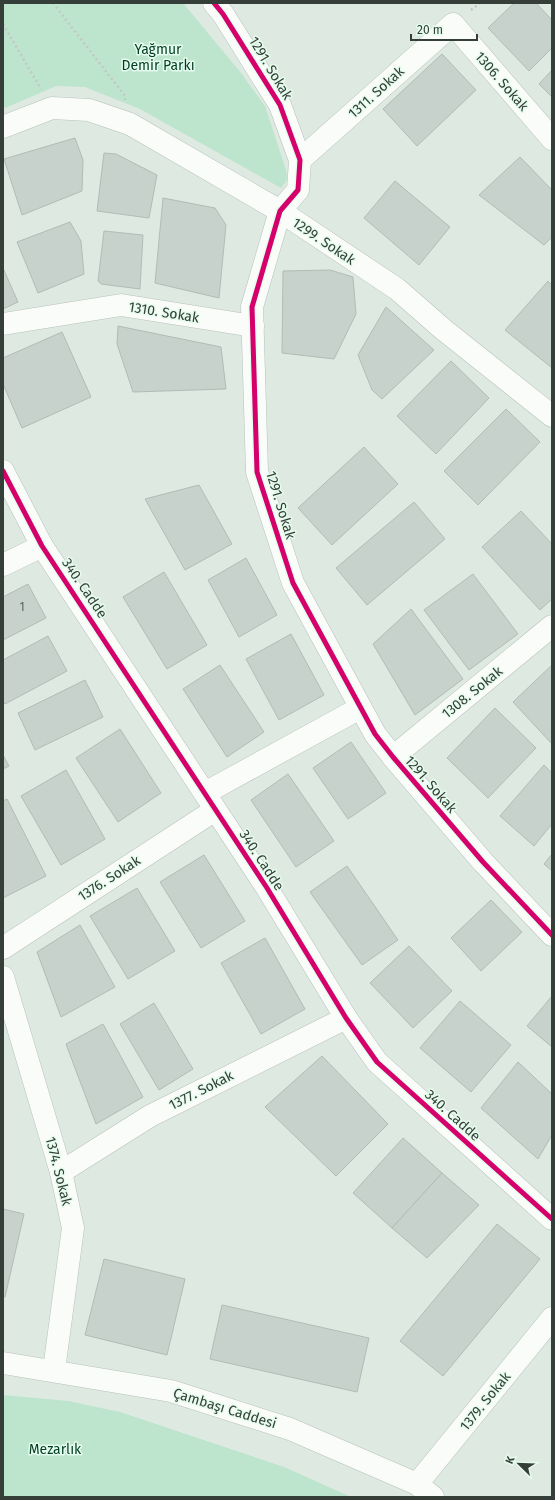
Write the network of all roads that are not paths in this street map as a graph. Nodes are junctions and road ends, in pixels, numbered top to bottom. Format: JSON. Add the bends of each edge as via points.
{"nodes":[{"id":1,"x":214,"y":3,"type":"edge"},
{"id":2,"x":453,"y":24,"type":"joint"},
{"id":3,"x":3,"y":127,"type":"edge"},
{"id":4,"x":552,"y":139,"type":"edge"},
{"id":5,"x":300,"y":160,"type":"junction"},
{"id":6,"x":280,"y":211,"type":"junction"},
{"id":7,"x":3,"y":324,"type":"edge"},
{"id":8,"x":253,"y":326,"type":"junction"},
{"id":9,"x":552,"y":416,"type":"edge"},
{"id":10,"x":3,"y":472,"type":"edge"},
{"id":11,"x":42,"y":546,"type":"junction"},
{"id":12,"x":3,"y":565,"type":"edge"},
{"id":13,"x":552,"y":626,"type":"edge"},
{"id":14,"x":360,"y":708,"type":"junction"},
{"id":15,"x":392,"y":757,"type":"junction"},
{"id":16,"x":210,"y":801,"type":"junction"},
{"id":17,"x":552,"y":935,"type":"edge"},
{"id":18,"x":3,"y":948,"type":"edge"},
{"id":19,"x":3,"y":977,"type":"edge"},
{"id":20,"x":346,"y":1018,"type":"junction"},
{"id":21,"x":61,"y":1172,"type":"junction"},
{"id":22,"x":552,"y":1219,"type":"edge"},
{"id":23,"x":552,"y":1318,"type":"edge"},
{"id":24,"x":3,"y":1363,"type":"edge"},
{"id":25,"x":54,"y":1370,"type":"junction"},
{"id":26,"x":425,"y":1491,"type":"edge"}],
"edges":[{"from":1,"to":5,"type":"street","name":"1291. Sokak","via":[[224,14],[280,105]]},
{"from":2,"to":4,"type":"street","name":"1306. Sokak"},
{"from":2,"to":5,"type":"street","name":"1311. Sokak"},
{"from":3,"to":6,"type":"street","name":"1299. Sokak","via":[[52,108],[89,110],[130,124]]},
{"from":5,"to":6,"type":"street","name":"1291. Sokak","via":[[298,190]]},
{"from":6,"to":8,"type":"street","name":"1291. Sokak","via":[[252,307]]},
{"from":6,"to":9,"type":"street","name":"1299. Sokak","via":[[397,289]]},
{"from":7,"to":8,"type":"street","name":"1310. Sokak","via":[[121,305]]},
{"from":8,"to":14,"type":"street","name":"1291. Sokak","via":[[257,472],[293,583]]},
{"from":10,"to":11,"type":"street","name":"340. Cadde"},
{"from":11,"to":12,"type":"street"},
{"from":11,"to":16,"type":"street","name":"340. Cadde"},
{"from":13,"to":15,"type":"street","name":"1308. Sokak"},
{"from":14,"to":15,"type":"street","name":"1291. Sokak"},
{"from":14,"to":16,"type":"street","name":"1376. Sokak"},
{"from":15,"to":17,"type":"street","name":"1291. Sokak"},
{"from":16,"to":18,"type":"street","name":"1376. Sokak"},
{"from":16,"to":20,"type":"street","name":"340. Cadde","via":[[267,888]]},
{"from":19,"to":21,"type":"street","name":"1374. Sokak"},
{"from":20,"to":21,"type":"street","name":"1377. Sokak","via":[[150,1116]]},
{"from":20,"to":22,"type":"street","name":"340. Cadde","via":[[377,1062]]},
{"from":21,"to":25,"type":"street","name":"1374. Sokak","via":[[72,1228]]},
{"from":23,"to":26,"type":"street","name":"1379. Sokak"},
{"from":24,"to":25,"type":"street","name":"Çambaşı Caddesi"},
{"from":25,"to":26,"type":"street","name":"Çambaşı Caddesi","via":[[171,1391],[290,1429]]}]}
